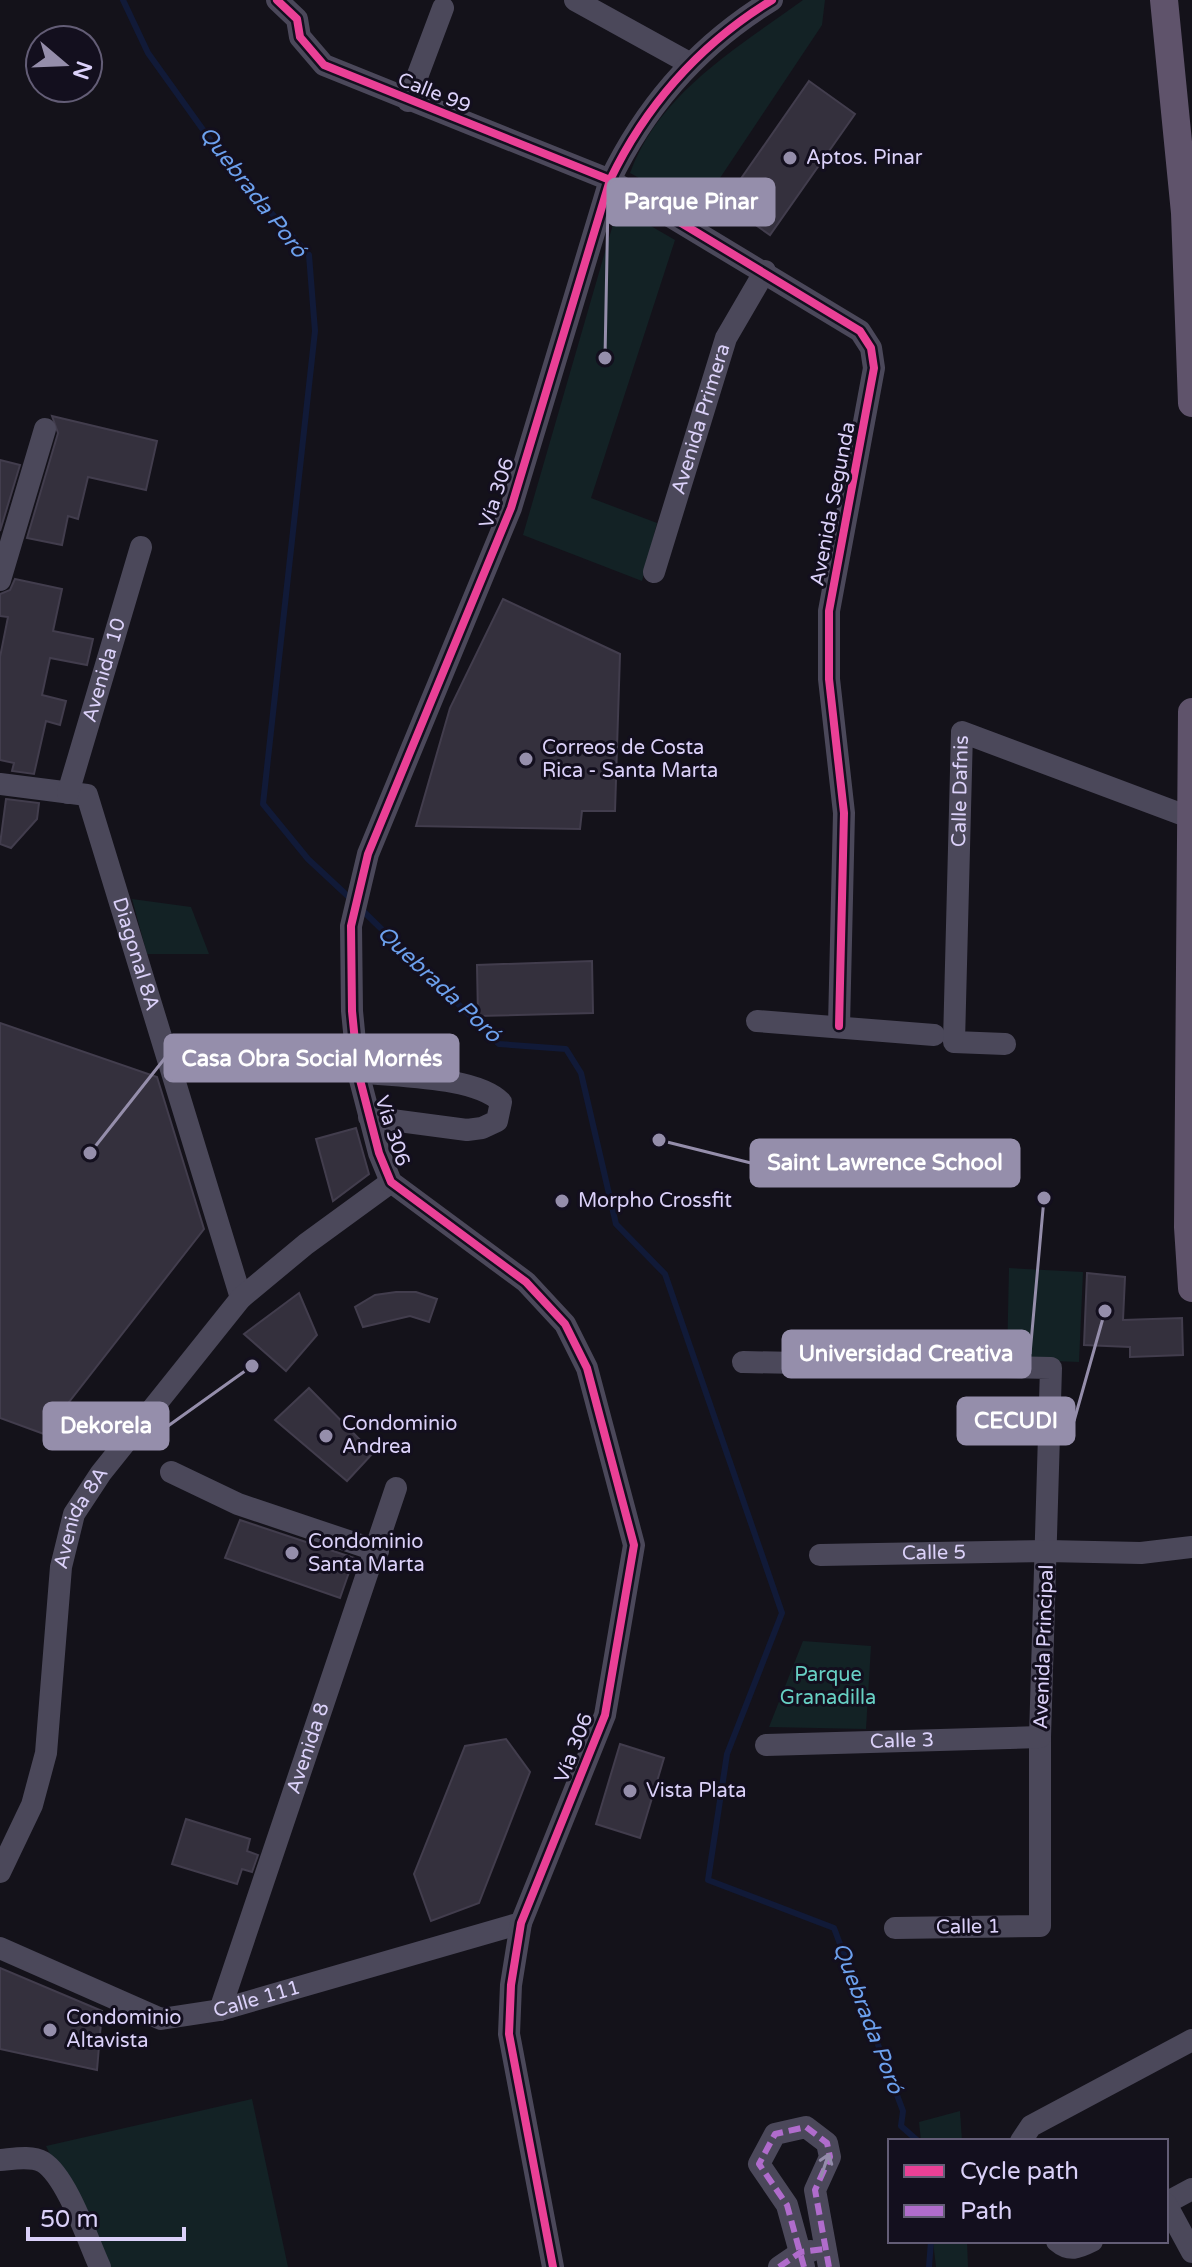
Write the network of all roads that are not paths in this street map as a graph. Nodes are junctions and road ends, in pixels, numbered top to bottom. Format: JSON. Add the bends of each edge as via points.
{"nodes":[{"id":1,"x":277,"y":0,"type":"edge"},
{"id":2,"x":575,"y":0,"type":"edge"},
{"id":3,"x":772,"y":0,"type":"edge"},
{"id":4,"x":1164,"y":0,"type":"edge"},
{"id":5,"x":297,"y":8,"type":"edge"},
{"id":6,"x":443,"y":8,"type":"dead end"},
{"id":7,"x":689,"y":63,"type":"junction"},
{"id":8,"x":408,"y":101,"type":"junction"},
{"id":9,"x":610,"y":180,"type":"junction"},
{"id":10,"x":765,"y":271,"type":"junction"},
{"id":11,"x":1192,"y":403,"type":"edge"},
{"id":12,"x":45,"y":429,"type":"dead end"},
{"id":13,"x":141,"y":547,"type":"dead end"},
{"id":14,"x":654,"y":572,"type":"dead end"},
{"id":15,"x":0,"y":580,"type":"edge"},
{"id":16,"x":1192,"y":712,"type":"edge"},
{"id":17,"x":1192,"y":730,"type":"edge"},
{"id":18,"x":0,"y":784,"type":"edge"},
{"id":19,"x":78,"y":794,"type":"junction"},
{"id":20,"x":1189,"y":817,"type":"junction"},
{"id":21,"x":1191,"y":909,"type":"edge"},
{"id":22,"x":757,"y":1021,"type":"dead end"},
{"id":23,"x":839,"y":1026,"type":"junction"},
{"id":24,"x":934,"y":1035,"type":"dead end"},
{"id":25,"x":1005,"y":1044,"type":"dead end"},
{"id":26,"x":358,"y":1072,"type":"junction"},
{"id":27,"x":369,"y":1117,"type":"junction"},
{"id":28,"x":391,"y":1182,"type":"junction"},
{"id":29,"x":1192,"y":1288,"type":"edge"},
{"id":30,"x":241,"y":1298,"type":"junction"},
{"id":31,"x":743,"y":1362,"type":"dead end"},
{"id":32,"x":171,"y":1472,"type":"dead end"},
{"id":33,"x":396,"y":1488,"type":"dead end"},
{"id":34,"x":1192,"y":1547,"type":"edge"},
{"id":35,"x":378,"y":1551,"type":"junction"},
{"id":36,"x":1047,"y":1551,"type":"junction"},
{"id":37,"x":820,"y":1555,"type":"dead end"},
{"id":38,"x":1040,"y":1737,"type":"junction"},
{"id":39,"x":766,"y":1745,"type":"dead end"},
{"id":40,"x":0,"y":1872,"type":"edge"},
{"id":41,"x":521,"y":1923,"type":"junction"},
{"id":42,"x":1040,"y":1926,"type":"joint"},
{"id":43,"x":895,"y":1928,"type":"dead end"},
{"id":44,"x":0,"y":1948,"type":"edge"},
{"id":45,"x":220,"y":2010,"type":"junction"},
{"id":46,"x":1192,"y":2041,"type":"edge"},
{"id":47,"x":1022,"y":2139,"type":"edge"},
{"id":48,"x":0,"y":2160,"type":"edge"},
{"id":49,"x":1192,"y":2189,"type":"edge"},
{"id":50,"x":1168,"y":2203,"type":"edge"},
{"id":51,"x":1168,"y":2208,"type":"edge"},
{"id":52,"x":1059,"y":2243,"type":"edge"},
{"id":53,"x":1088,"y":2243,"type":"edge"},
{"id":54,"x":1192,"y":2252,"type":"edge"},
{"id":55,"x":826,"y":2258,"type":"edge"},
{"id":56,"x":802,"y":2260,"type":"edge"},
{"id":57,"x":100,"y":2267,"type":"edge"},
{"id":58,"x":553,"y":2267,"type":"edge"},
{"id":59,"x":779,"y":2267,"type":"edge"}],
"edges":[{"from":1,"to":5,"type":"street","name":"Calle 99"},
{"from":2,"to":7,"type":"street"},
{"from":3,"to":7,"type":"street","name":"Vía 306"},
{"from":4,"to":11,"type":"main road","via":[[1185,213]]},
{"from":5,"to":8,"type":"street","name":"Calle 99","via":[[300,37],[324,65]]},
{"from":6,"to":8,"type":"street"},
{"from":7,"to":9,"type":"street","name":"Vía 306","via":[[632,134]]},
{"from":8,"to":9,"type":"street","name":"Calle 99"},
{"from":9,"to":10,"type":"street","name":"Avenida Segunda"},
{"from":9,"to":26,"type":"street","name":"Vía 306","via":[[511,508],[357,887],[351,926]]},
{"from":10,"to":14,"type":"street","name":"Avenida Primera","via":[[726,338]]},
{"from":10,"to":23,"type":"street","name":"Avenida Segunda","via":[[860,331],[871,348],[874,368],[829,611],[829,679],[844,813]]},
{"from":12,"to":15,"type":"street"},
{"from":13,"to":19,"type":"street","name":"Avenida 10"},
{"from":16,"to":17,"type":"main road"},
{"from":17,"to":20,"type":"main road"},
{"from":18,"to":19,"type":"street"},
{"from":19,"to":30,"type":"street","name":"Diagonal 8A"},
{"from":20,"to":21,"type":"main road"},
{"from":20,"to":25,"type":"street","name":"Calle Dafnis","via":[[962,732],[954,1042]]},
{"from":21,"to":29,"type":"main road"},
{"from":22,"to":23,"type":"street"},
{"from":23,"to":24,"type":"street"},
{"from":26,"to":27,"type":"street","name":"Vía 306"},
{"from":26,"to":27,"type":"street","via":[[489,1090],[501,1102],[497,1121],[467,1130]]},
{"from":27,"to":28,"type":"street","name":"Vía 306"},
{"from":28,"to":30,"type":"street","name":"Avenida 8A"},
{"from":28,"to":41,"type":"street","name":"Vía 306","via":[[526,1282],[565,1324],[587,1368],[634,1545],[605,1715]]},
{"from":30,"to":40,"type":"street","name":"Avenida 8A","via":[[74,1514],[61,1567],[46,1753],[32,1805]]},
{"from":31,"to":36,"type":"street","name":"Avenida Principal","via":[[1051,1368]]},
{"from":32,"to":35,"type":"street","via":[[238,1504]]},
{"from":33,"to":35,"type":"street","name":"Avenida 8"},
{"from":34,"to":36,"type":"street","name":"Calle 5","via":[[1141,1553]]},
{"from":35,"to":45,"type":"street","name":"Avenida 8"},
{"from":36,"to":37,"type":"street","name":"Calle 5"},
{"from":36,"to":38,"type":"street","name":"Avenida Principal"},
{"from":38,"to":39,"type":"street","name":"Calle 3"},
{"from":38,"to":42,"type":"street","name":"Avenida Principal"},
{"from":41,"to":45,"type":"street","name":"Calle 111"},
{"from":41,"to":58,"type":"street","name":"Vía 306","via":[[509,2034]]},
{"from":42,"to":43,"type":"street","name":"Calle 1"},
{"from":44,"to":45,"type":"street","name":"Calle 111","via":[[161,2019]]},
{"from":46,"to":47,"type":"street","via":[[1031,2126]]},
{"from":48,"to":57,"type":"street","via":[[43,2161],[58,2176]]},
{"from":49,"to":50,"type":"street"},
{"from":51,"to":54,"type":"street"},
{"from":52,"to":53,"type":"street","via":[[1076,2249]]},
{"from":55,"to":56,"type":"street"},
{"from":55,"to":56,"type":"street","one_way":true,"via":[[815,2190],[830,2157],[827,2143],[806,2127],[775,2134],[759,2164],[787,2205]]},
{"from":56,"to":59,"type":"street"}]}
